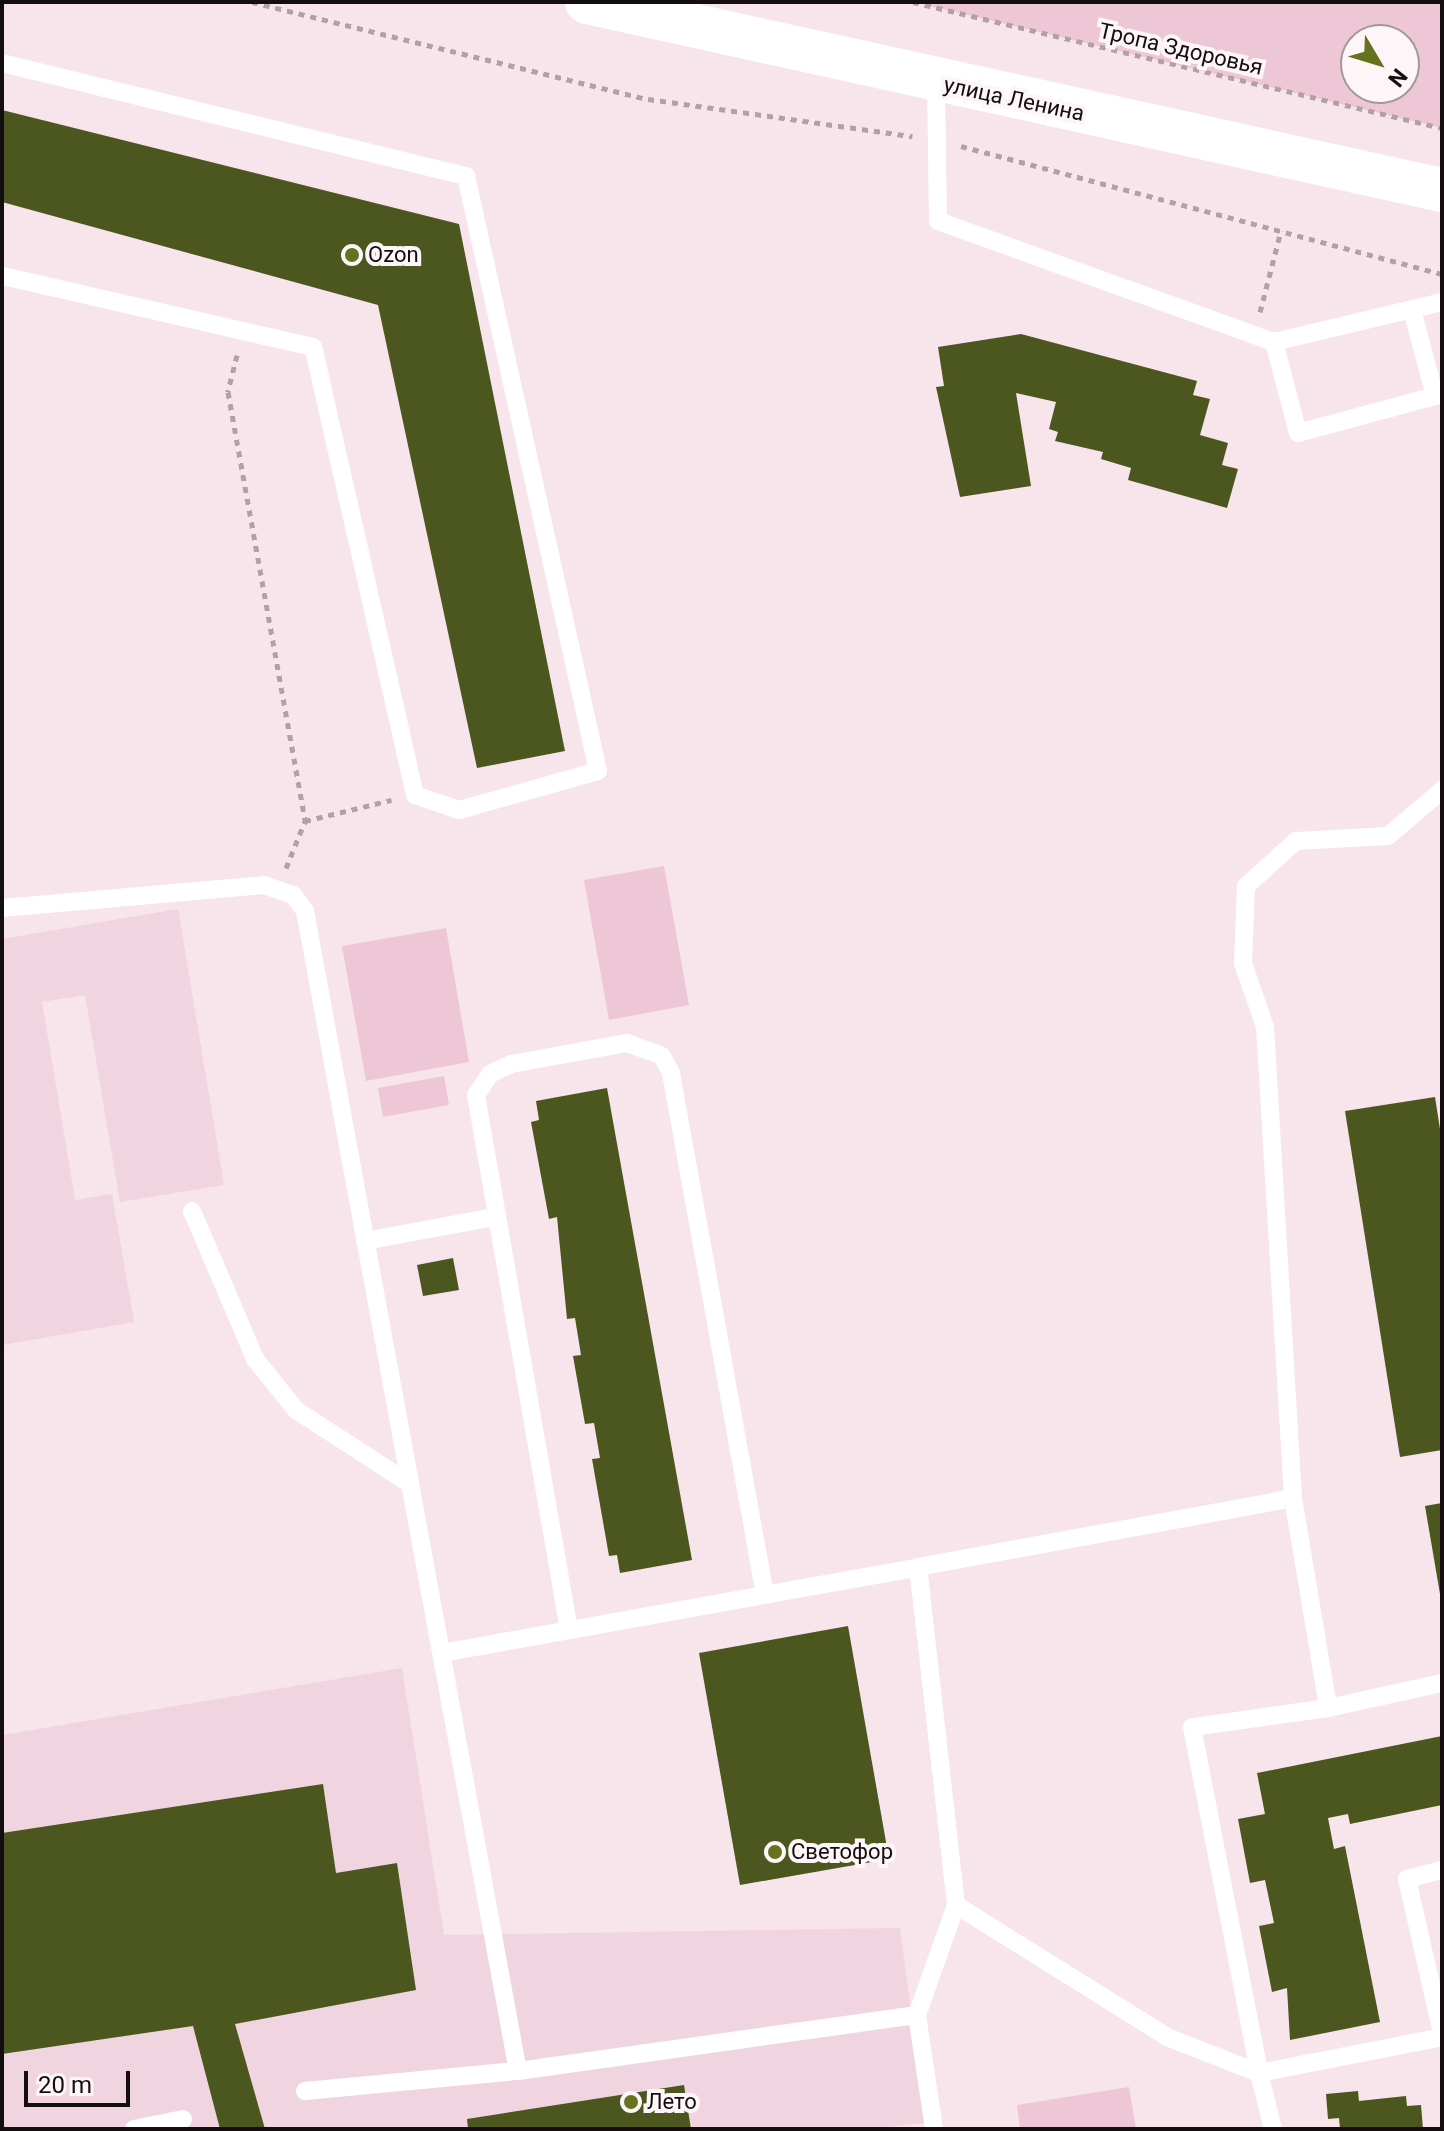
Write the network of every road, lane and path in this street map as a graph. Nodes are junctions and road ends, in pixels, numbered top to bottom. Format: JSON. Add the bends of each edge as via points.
{"nodes":[{"id":1,"x":252,"y":2,"type":"edge"},
{"id":2,"x":587,"y":2,"type":"edge"},
{"id":3,"x":913,"y":2,"type":"edge"},
{"id":4,"x":2,"y":63,"type":"edge"},
{"id":5,"x":936,"y":82,"type":"junction"},
{"id":6,"x":1442,"y":128,"type":"edge"},
{"id":7,"x":937,"y":140,"type":"junction"},
{"id":8,"x":1442,"y":190,"type":"edge"},
{"id":9,"x":1281,"y":231,"type":"junction"},
{"id":10,"x":1442,"y":274,"type":"edge"},
{"id":11,"x":2,"y":276,"type":"edge"},
{"id":12,"x":1442,"y":302,"type":"edge"},
{"id":13,"x":1413,"y":314,"type":"junction"},
{"id":14,"x":242,"y":331,"type":"junction"},
{"id":15,"x":1254,"y":334,"type":"junction"},
{"id":16,"x":1274,"y":342,"type":"junction"},
{"id":17,"x":1442,"y":790,"type":"edge"},
{"id":18,"x":415,"y":795,"type":"junction"},
{"id":19,"x":305,"y":821,"type":"junction"},
{"id":20,"x":278,"y":886,"type":"junction"},
{"id":21,"x":2,"y":908,"type":"edge"},
{"id":22,"x":192,"y":1211,"type":"dead end"},
{"id":23,"x":495,"y":1217,"type":"junction"},
{"id":24,"x":365,"y":1241,"type":"junction"},
{"id":25,"x":410,"y":1484,"type":"junction"},
{"id":26,"x":1293,"y":1498,"type":"junction"},
{"id":27,"x":918,"y":1567,"type":"junction"},
{"id":28,"x":765,"y":1595,"type":"junction"},
{"id":29,"x":569,"y":1630,"type":"junction"},
{"id":30,"x":442,"y":1653,"type":"junction"},
{"id":31,"x":1442,"y":1683,"type":"edge"},
{"id":32,"x":1328,"y":1708,"type":"junction"},
{"id":33,"x":1442,"y":1870,"type":"edge"},
{"id":34,"x":956,"y":1905,"type":"junction"},
{"id":35,"x":917,"y":2015,"type":"junction"},
{"id":36,"x":1442,"y":2035,"type":"edge"},
{"id":37,"x":518,"y":2071,"type":"junction"},
{"id":38,"x":1259,"y":2073,"type":"junction"},
{"id":39,"x":305,"y":2091,"type":"dead end"},
{"id":40,"x":183,"y":2119,"type":"dead end"},
{"id":41,"x":134,"y":2129,"type":"edge"},
{"id":42,"x":934,"y":2129,"type":"edge"},
{"id":43,"x":1273,"y":2129,"type":"edge"}],
"edges":[{"from":1,"to":7,"type":"path","via":[[648,99]]},
{"from":2,"to":5,"type":"street","name":"улица Ленина"},
{"from":3,"to":6,"type":"path","name":"Тропа Здоровья"},
{"from":4,"to":18,"type":"lane","via":[[466,176],[598,771],[459,810]]},
{"from":5,"to":7,"type":"lane"},
{"from":5,"to":8,"type":"street","name":"улица Ленина"},
{"from":7,"to":9,"type":"path"},
{"from":7,"to":15,"type":"lane","via":[[938,221]]},
{"from":9,"to":10,"type":"path"},
{"from":9,"to":15,"type":"path"},
{"from":11,"to":14,"type":"lane"},
{"from":12,"to":13,"type":"lane"},
{"from":13,"to":16,"type":"lane"},
{"from":13,"to":16,"type":"lane","via":[[1435,396],[1298,433]]},
{"from":14,"to":18,"type":"lane","via":[[313,347]]},
{"from":14,"to":19,"type":"path","via":[[228,392]]},
{"from":15,"to":16,"type":"lane"},
{"from":17,"to":26,"type":"lane","via":[[1388,836],[1296,841],[1246,886],[1243,963],[1265,1027]]},
{"from":18,"to":19,"type":"path"},
{"from":19,"to":20,"type":"path"},
{"from":20,"to":21,"type":"lane"},
{"from":20,"to":24,"type":"lane","via":[[305,911]]},
{"from":22,"to":25,"type":"lane","via":[[255,1359],[271,1380],[296,1410]]},
{"from":23,"to":24,"type":"lane"},
{"from":23,"to":28,"type":"lane","via":[[476,1114],[476,1095],[490,1074],[627,1043],[662,1056],[671,1073]]},
{"from":23,"to":29,"type":"lane"},
{"from":24,"to":25,"type":"lane"},
{"from":25,"to":30,"type":"lane"},
{"from":26,"to":27,"type":"lane"},
{"from":26,"to":32,"type":"lane"},
{"from":27,"to":28,"type":"lane"},
{"from":27,"to":34,"type":"lane"},
{"from":28,"to":29,"type":"lane"},
{"from":29,"to":30,"type":"lane"},
{"from":30,"to":37,"type":"lane"},
{"from":31,"to":32,"type":"lane"},
{"from":32,"to":38,"type":"lane","via":[[1192,1727]]},
{"from":33,"to":36,"type":"lane","via":[[1407,1879]]},
{"from":34,"to":35,"type":"lane"},
{"from":34,"to":38,"type":"lane","via":[[1167,2037]]},
{"from":35,"to":37,"type":"lane"},
{"from":35,"to":42,"type":"lane"},
{"from":36,"to":38,"type":"lane"},
{"from":37,"to":39,"type":"lane"},
{"from":38,"to":43,"type":"lane"},
{"from":40,"to":41,"type":"lane"}]}
